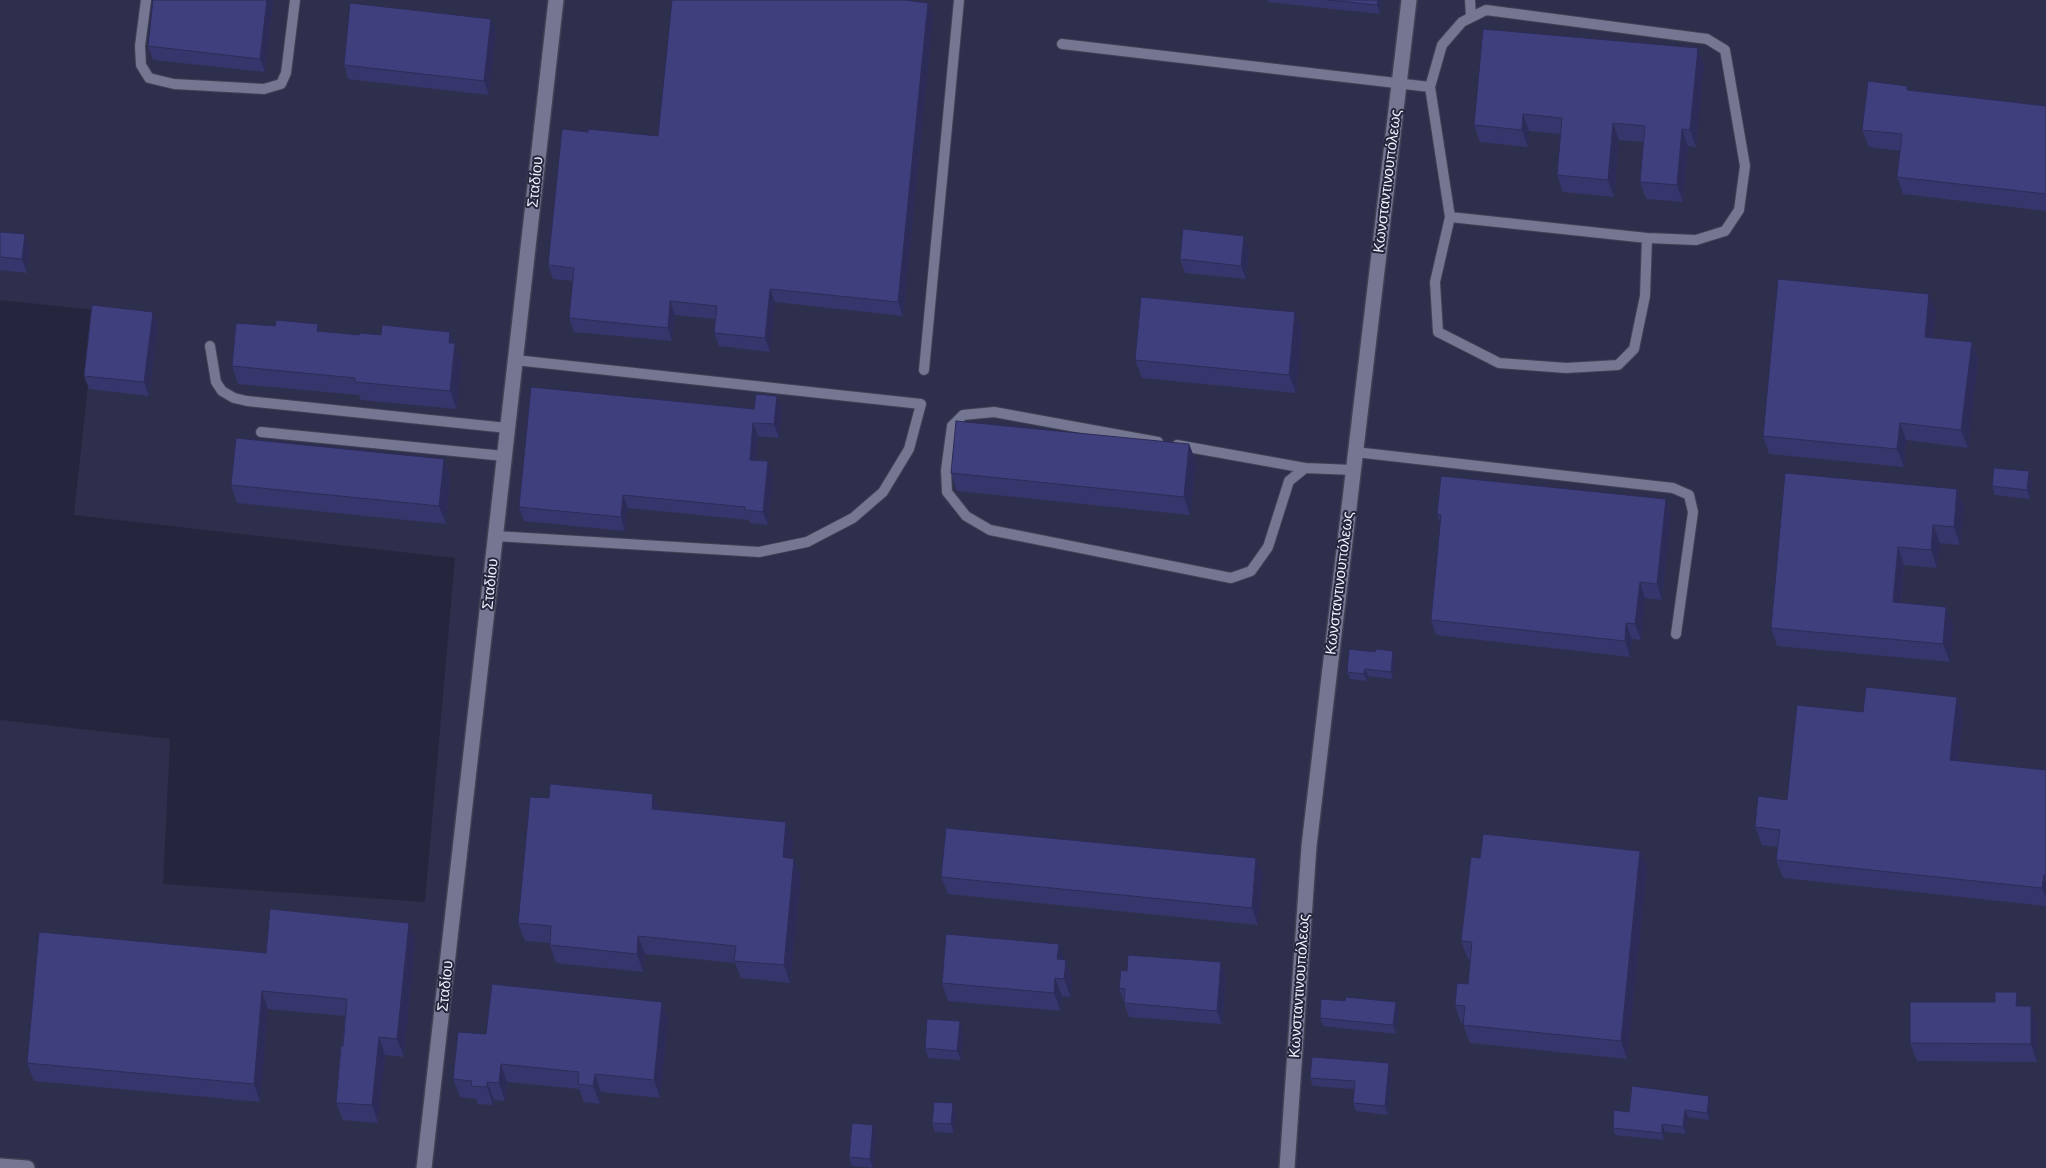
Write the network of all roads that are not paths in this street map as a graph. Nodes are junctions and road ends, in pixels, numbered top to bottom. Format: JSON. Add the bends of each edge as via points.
{"nodes":[{"id":1,"x":146,"y":0,"type":"edge"},
{"id":2,"x":295,"y":0,"type":"edge"},
{"id":3,"x":556,"y":0,"type":"edge"},
{"id":4,"x":959,"y":0,"type":"edge"},
{"id":5,"x":1409,"y":0,"type":"edge"},
{"id":6,"x":1470,"y":0,"type":"edge"},
{"id":7,"x":1471,"y":17,"type":"junction"},
{"id":8,"x":1062,"y":44,"type":"dead end"},
{"id":9,"x":1399,"y":84,"type":"junction"},
{"id":10,"x":1430,"y":87,"type":"junction"},
{"id":11,"x":1450,"y":217,"type":"junction"},
{"id":12,"x":1647,"y":238,"type":"junction"},
{"id":13,"x":210,"y":346,"type":"dead end"},
{"id":14,"x":515,"y":360,"type":"junction"},
{"id":15,"x":924,"y":370,"type":"dead end"},
{"id":16,"x":507,"y":428,"type":"junction"},
{"id":17,"x":261,"y":432,"type":"dead end"},
{"id":18,"x":1355,"y":452,"type":"junction"},
{"id":19,"x":504,"y":456,"type":"junction"},
{"id":20,"x":1305,"y":468,"type":"junction"},
{"id":21,"x":1353,"y":470,"type":"junction"},
{"id":22,"x":495,"y":536,"type":"junction"},
{"id":23,"x":1676,"y":634,"type":"dead end"},
{"id":24,"x":0,"y":1166,"type":"edge"},
{"id":25,"x":27,"y":1168,"type":"edge"},
{"id":26,"x":424,"y":1168,"type":"edge"},
{"id":27,"x":1287,"y":1168,"type":"edge"}],
"edges":[{"from":1,"to":2,"type":"lane","via":[[140,46],[141,64],[150,78],[174,84],[264,89],[281,84],[286,73]]},
{"from":3,"to":14,"type":"street","name":"Σταδίου"},
{"from":4,"to":15,"type":"lane"},
{"from":5,"to":9,"type":"street","name":"Κωνσταντινουπόλεως"},
{"from":6,"to":7,"type":"lane"},
{"from":7,"to":10,"type":"lane","via":[[1462,22],[1442,45]]},
{"from":7,"to":12,"type":"lane","via":[[1486,10],[1707,38],[1725,50],[1745,166],[1739,210],[1725,231],[1696,240]]},
{"from":8,"to":9,"type":"lane"},
{"from":9,"to":10,"type":"lane"},
{"from":9,"to":18,"type":"street","name":"Κωνσταντινουπόλεως"},
{"from":10,"to":11,"type":"lane"},
{"from":11,"to":12,"type":"lane"},
{"from":11,"to":12,"type":"lane","via":[[1435,282],[1438,332],[1500,363],[1566,368],[1618,365],[1634,349],[1644,296]]},
{"from":13,"to":16,"type":"lane","via":[[216,382],[222,391],[234,398]]},
{"from":14,"to":16,"type":"street","name":"Σταδίου"},
{"from":14,"to":22,"type":"lane","via":[[921,404],[908,449],[883,492],[853,518],[807,542],[759,552]]},
{"from":16,"to":19,"type":"street","name":"Σταδίου"},
{"from":17,"to":19,"type":"lane"},
{"from":18,"to":21,"type":"street","name":"Κωνσταντινουπόλεως"},
{"from":18,"to":23,"type":"lane","via":[[1673,488],[1689,495],[1693,512]]},
{"from":19,"to":22,"type":"street","name":"Σταδίου"},
{"from":20,"to":20,"type":"lane","via":[[1289,481],[1268,547],[1251,571],[1231,578],[990,530],[966,516],[947,492],[946,470],[952,426],[963,415],[994,412]]},
{"from":20,"to":21,"type":"lane"},
{"from":21,"to":27,"type":"street","name":"Κωνσταντινουπόλεως","via":[[1309,846]]},
{"from":22,"to":26,"type":"street","name":"Σταδίου"},
{"from":24,"to":25,"type":"street"}]}
